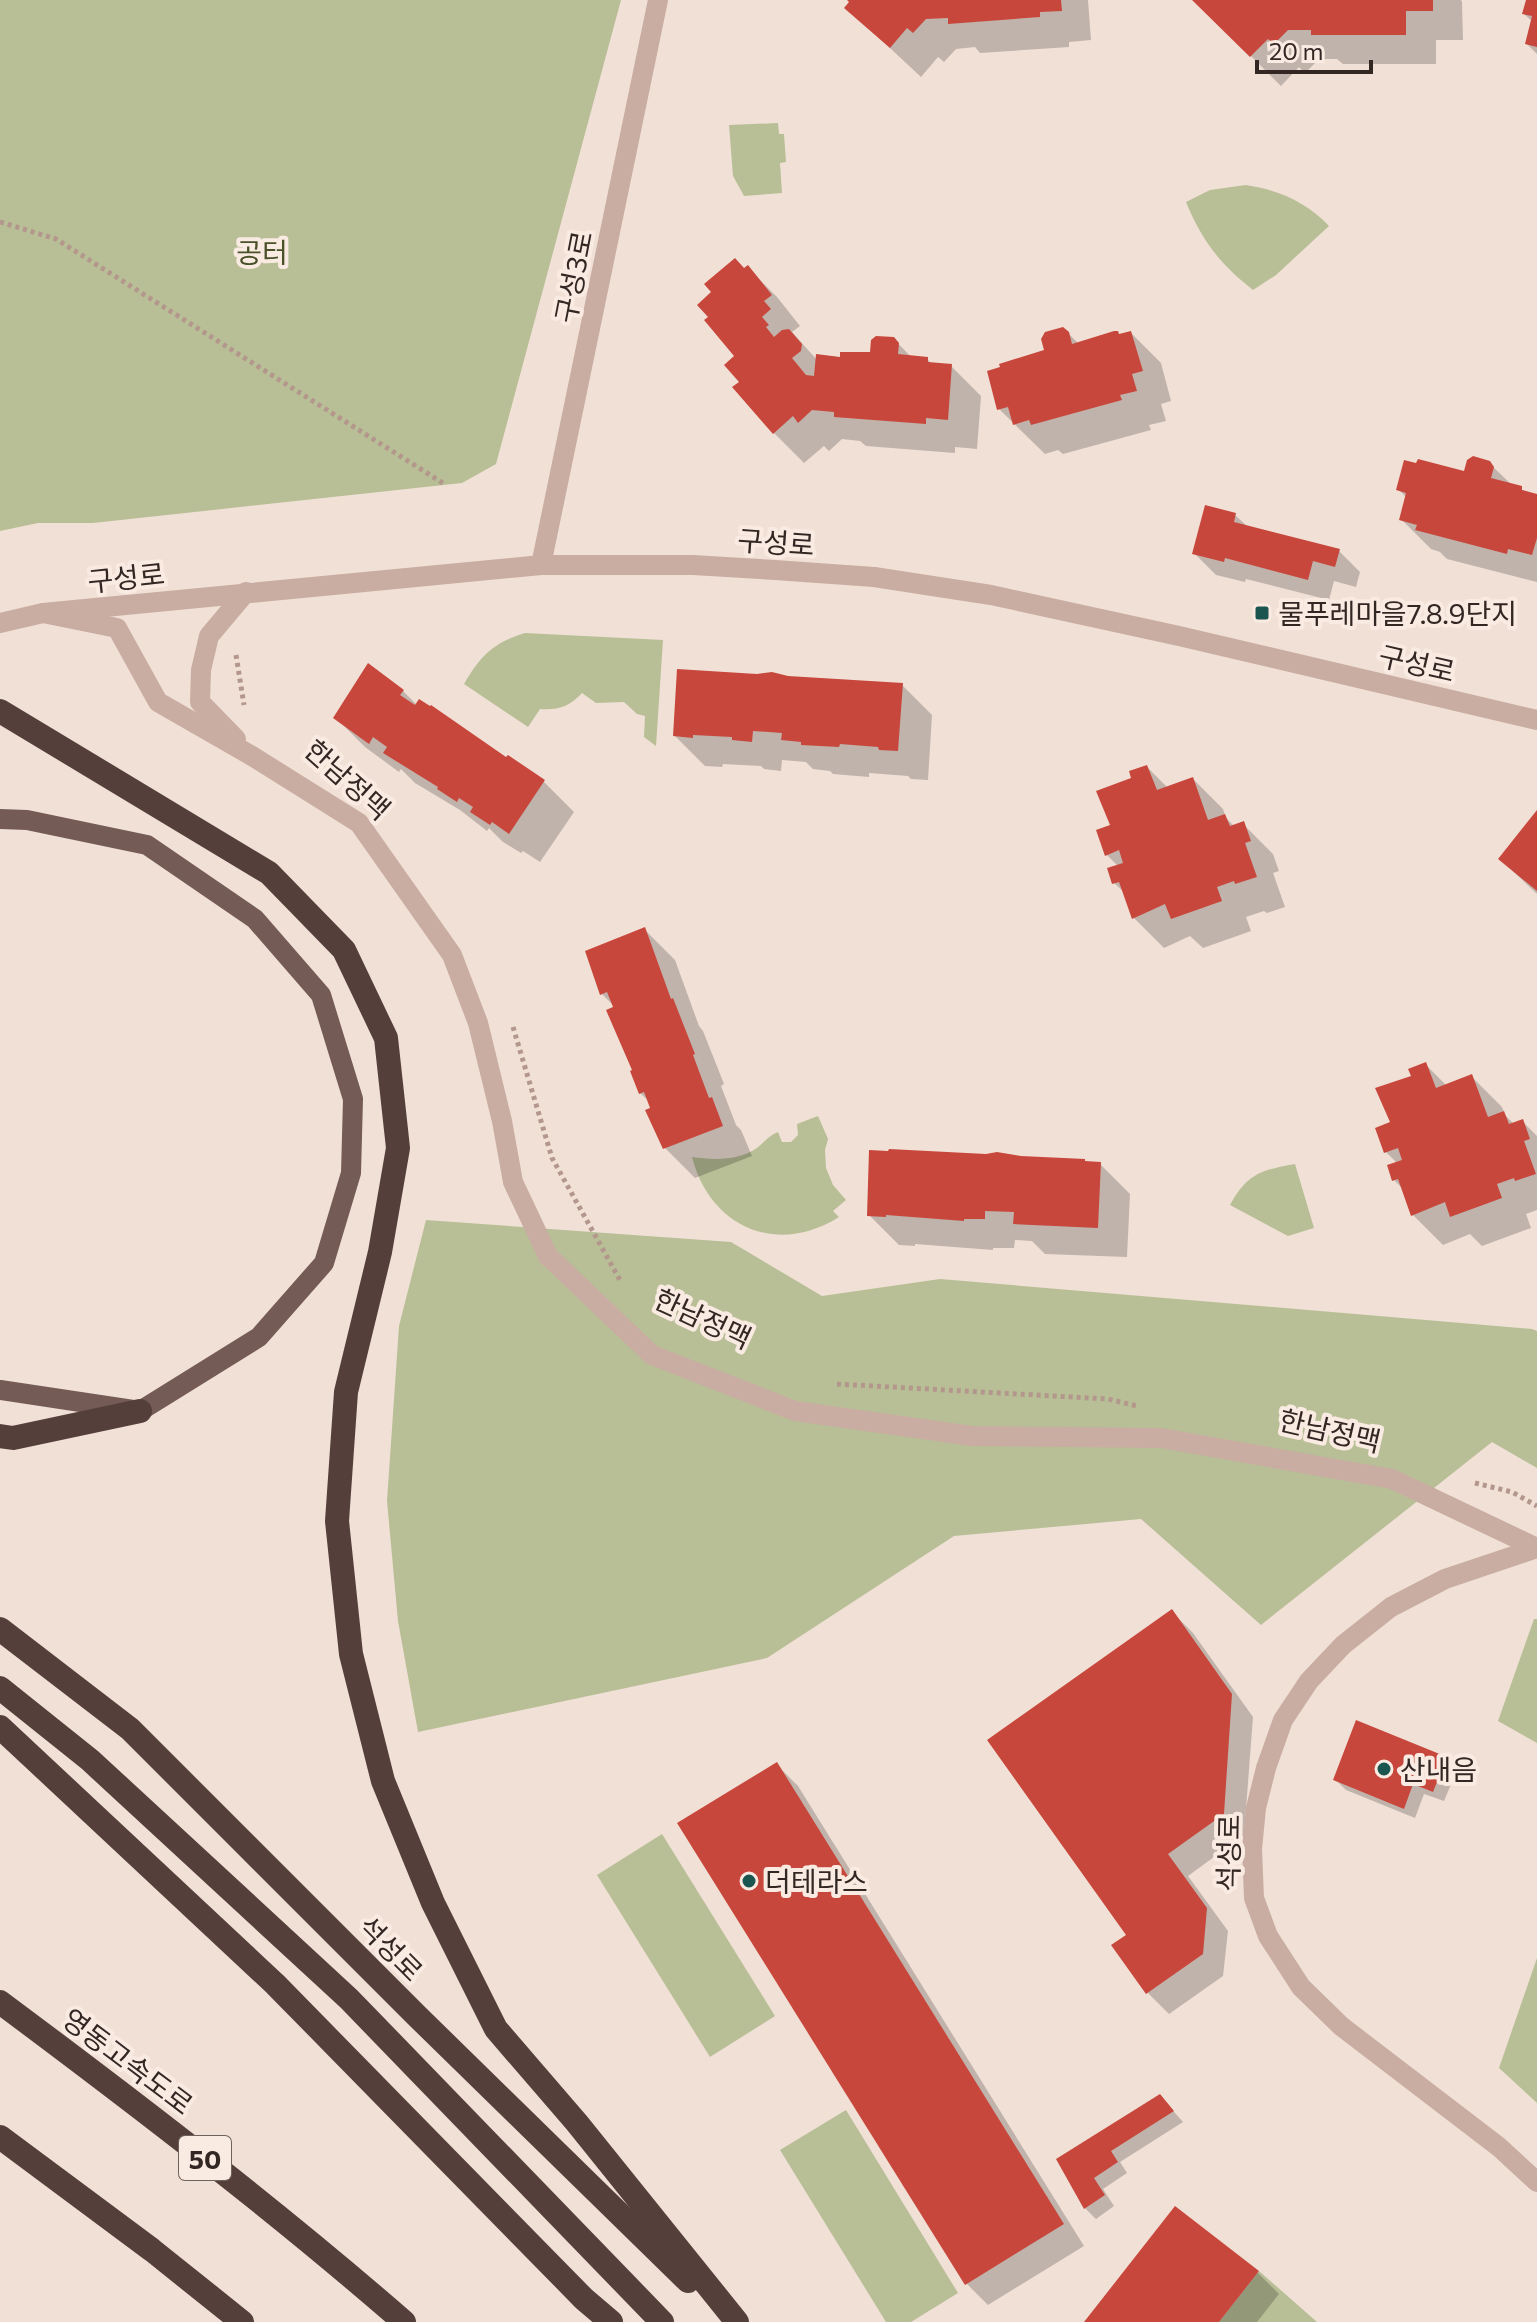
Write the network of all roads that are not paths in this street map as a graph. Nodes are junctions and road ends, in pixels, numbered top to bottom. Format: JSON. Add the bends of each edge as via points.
{"nodes":[{"id":1,"x":658,"y":0,"type":"edge"},
{"id":2,"x":541,"y":565,"type":"junction"},
{"id":3,"x":246,"y":592,"type":"junction"},
{"id":4,"x":43,"y":613,"type":"junction"},
{"id":5,"x":0,"y":623,"type":"edge"},
{"id":6,"x":0,"y":711,"type":"edge"},
{"id":7,"x":1537,"y":720,"type":"edge"},
{"id":8,"x":252,"y":756,"type":"junction"},
{"id":9,"x":0,"y":819,"type":"edge"},
{"id":10,"x":0,"y":1390,"type":"edge"},
{"id":11,"x":140,"y":1411,"type":"junction"},
{"id":12,"x":0,"y":1436,"type":"edge"},
{"id":13,"x":1537,"y":1548,"type":"edge"},
{"id":14,"x":0,"y":1629,"type":"edge"},
{"id":15,"x":0,"y":1688,"type":"edge"},
{"id":16,"x":0,"y":1727,"type":"edge"},
{"id":17,"x":0,"y":2002,"type":"edge"},
{"id":18,"x":0,"y":2137,"type":"edge"},
{"id":19,"x":1537,"y":2182,"type":"edge"},
{"id":20,"x":242,"y":2322,"type":"edge"},
{"id":21,"x":404,"y":2322,"type":"edge"},
{"id":22,"x":609,"y":2322,"type":"edge"},
{"id":23,"x":662,"y":2322,"type":"edge"},
{"id":24,"x":730,"y":2322,"type":"edge"},
{"id":25,"x":737,"y":2322,"type":"edge"}],
"edges":[{"from":1,"to":2,"type":"street","name":"구성3로"},
{"from":2,"to":3,"type":"street","name":"구성로"},
{"from":2,"to":7,"type":"street","name":"구성로","via":[[693,565],[874,577],[991,595]]},
{"from":3,"to":4,"type":"street","name":"구성로"},
{"from":3,"to":8,"type":"street","via":[[209,636],[200,702]]},
{"from":4,"to":5,"type":"street","name":"구성로"},
{"from":4,"to":8,"type":"street","via":[[117,628],[158,702]]},
{"from":6,"to":25,"type":"highway","via":[[269,873],[344,950],[386,1038],[398,1148],[380,1252],[346,1392],[337,1521],[351,1654],[383,1781],[433,1903],[496,2029]]},
{"from":8,"to":13,"type":"street","via":[[359,823],[452,955],[478,1023],[513,1182],[548,1256],[652,1355],[795,1411],[972,1436],[1161,1438],[1392,1479]]},
{"from":9,"to":11,"type":"main road","via":[[147,845],[255,919],[321,995],[353,1099],[351,1173],[324,1263],[259,1337]]},
{"from":10,"to":11,"type":"main road"},
{"from":11,"to":12,"type":"highway","via":[[13,1438]]},
{"from":13,"to":19,"type":"street","name":"석성로","via":[[1445,1579],[1391,1607],[1343,1645],[1309,1681],[1283,1720],[1256,1808],[1252,1849],[1254,1898],[1268,1936],[1301,1987],[1341,2026]]},
{"from":14,"to":24,"type":"highway","name":"석성로","via":[[130,1729]]},
{"from":15,"to":23,"type":"highway","via":[[90,1760],[349,1999]]},
{"from":16,"to":22,"type":"highway","via":[[275,1984]]},
{"from":17,"to":21,"type":"highway","name":"영동고속도로","number":"50","via":[[179,2136]]},
{"from":18,"to":20,"type":"highway"}]}
